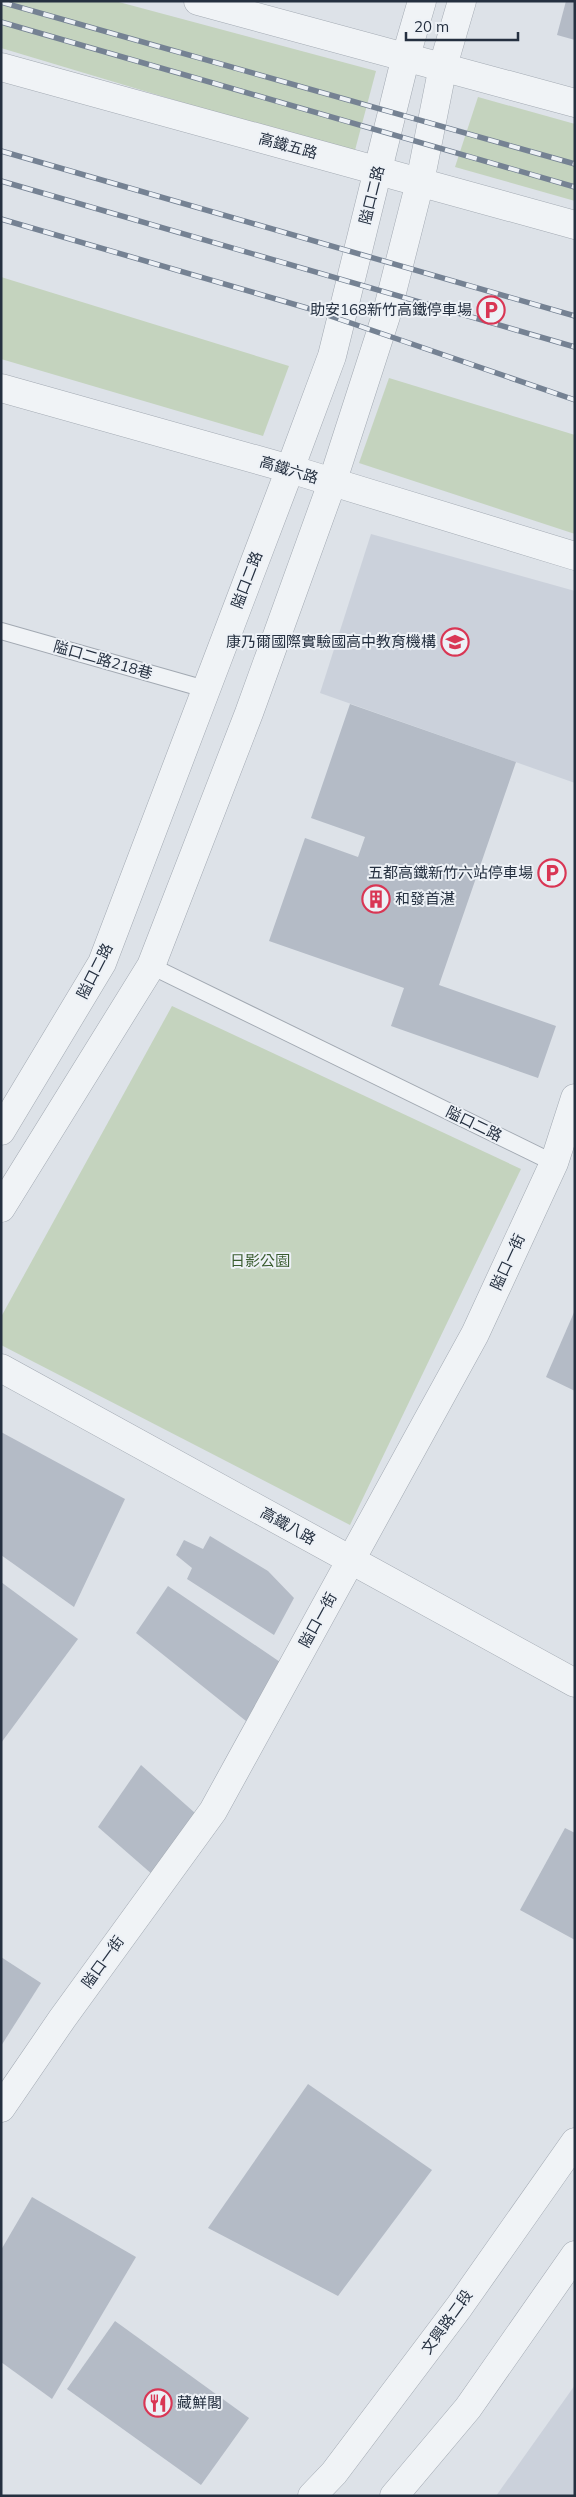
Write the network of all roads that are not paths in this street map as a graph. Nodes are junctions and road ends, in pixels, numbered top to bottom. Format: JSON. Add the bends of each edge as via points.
{"nodes":[{"id":1,"x":198,"y":1,"type":"edge"},
{"id":2,"x":422,"y":1,"type":"edge"},
{"id":3,"x":462,"y":1,"type":"edge"},
{"id":4,"x":406,"y":56,"type":"junction"},
{"id":5,"x":443,"y":66,"type":"junction"},
{"id":6,"x":1,"y":67,"type":"edge"},
{"id":7,"x":575,"y":103,"type":"edge"},
{"id":8,"x":378,"y":171,"type":"junction"},
{"id":9,"x":420,"y":182,"type":"junction"},
{"id":10,"x":575,"y":225,"type":"edge"},
{"id":11,"x":332,"y":356,"type":"junction"},
{"id":12,"x":369,"y":368,"type":"junction"},
{"id":13,"x":1,"y":388,"type":"edge"},
{"id":14,"x":290,"y":469,"type":"junction"},
{"id":15,"x":332,"y":483,"type":"junction"},
{"id":16,"x":575,"y":556,"type":"edge"},
{"id":17,"x":1,"y":631,"type":"edge"},
{"id":18,"x":205,"y":689,"type":"junction"},
{"id":19,"x":151,"y":966,"type":"junction"},
{"id":20,"x":575,"y":1098,"type":"edge"},
{"id":21,"x":9,"y":1102,"type":"edge"},
{"id":22,"x":1,"y":1131,"type":"edge"},
{"id":23,"x":554,"y":1163,"type":"junction"},
{"id":24,"x":1,"y":1208,"type":"edge"},
{"id":25,"x":1,"y":1368,"type":"edge"},
{"id":26,"x":350,"y":1560,"type":"junction"},
{"id":27,"x":575,"y":1683,"type":"edge"},
{"id":28,"x":1,"y":2108,"type":"edge"},
{"id":29,"x":575,"y":2142,"type":"edge"},
{"id":30,"x":575,"y":2255,"type":"edge"},
{"id":31,"x":312,"y":2496,"type":"edge"},
{"id":32,"x":394,"y":2496,"type":"edge"}],
"edges":[{"from":1,"to":4,"type":"street"},
{"from":2,"to":4,"type":"street","name":"隘口二路"},
{"from":3,"to":5,"type":"street"},
{"from":4,"to":5,"type":"street"},
{"from":4,"to":8,"type":"street","name":"隘口二路"},
{"from":5,"to":7,"type":"street"},
{"from":5,"to":9,"type":"street"},
{"from":6,"to":8,"type":"street","name":"高鐵五路"},
{"from":8,"to":9,"type":"street","name":"高鐵五路"},
{"from":8,"to":11,"type":"street","name":"隘口二路"},
{"from":9,"to":10,"type":"street","name":"高鐵五路"},
{"from":9,"to":12,"type":"street","via":[[386,316]]},
{"from":11,"to":12,"type":"street"},
{"from":11,"to":14,"type":"street","name":"隘口二路"},
{"from":12,"to":15,"type":"street"},
{"from":13,"to":14,"type":"street","name":"高鐵六路"},
{"from":14,"to":15,"type":"street","name":"高鐵六路"},
{"from":14,"to":18,"type":"street","name":"隘口二路"},
{"from":15,"to":16,"type":"street","name":"高鐵六路"},
{"from":15,"to":19,"type":"street"},
{"from":17,"to":18,"type":"lane","name":"隘口二路218巷"},
{"from":18,"to":21,"type":"street","name":"隘口二路","via":[[102,963]]},
{"from":19,"to":23,"type":"lane","name":"隘口二路"},
{"from":19,"to":24,"type":"street"},
{"from":20,"to":23,"type":"street","name":"隘口一街"},
{"from":21,"to":22,"type":"street","name":"隘口二路"},
{"from":23,"to":26,"type":"street","name":"隘口一街","via":[[475,1334]]},
{"from":25,"to":26,"type":"street","name":"高鐵八路"},
{"from":26,"to":27,"type":"street","name":"高鐵八路"},
{"from":26,"to":28,"type":"street","name":"隘口一街","via":[[213,1810]]},
{"from":29,"to":31,"type":"street","name":"文興路二段","via":[[459,2307],[334,2473]]},
{"from":30,"to":32,"type":"street","via":[[468,2408]]}]}
